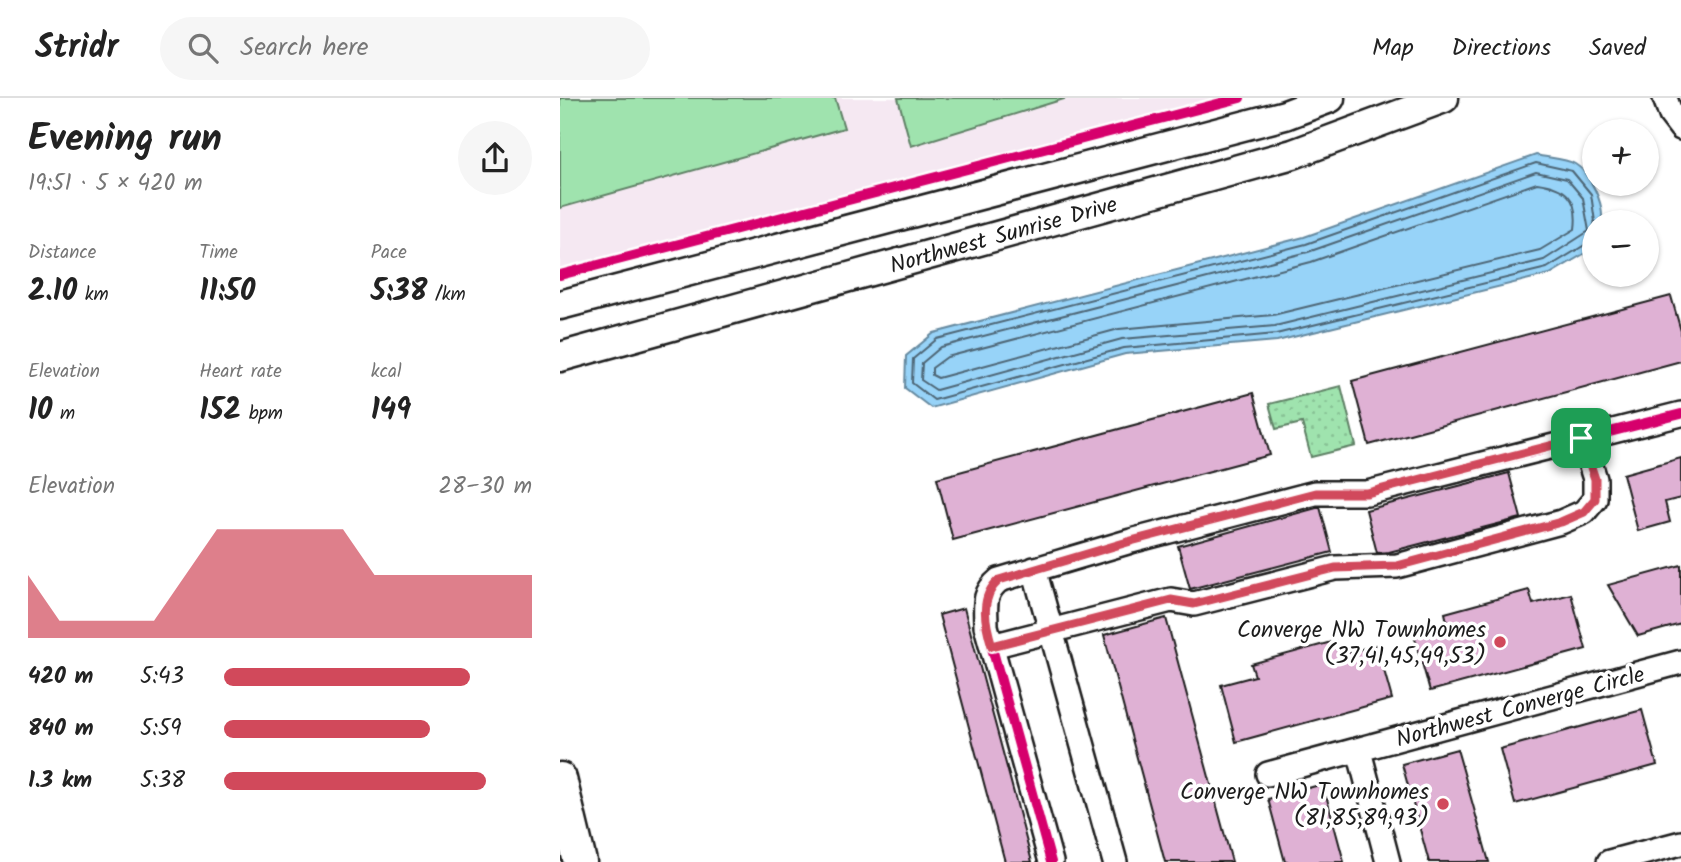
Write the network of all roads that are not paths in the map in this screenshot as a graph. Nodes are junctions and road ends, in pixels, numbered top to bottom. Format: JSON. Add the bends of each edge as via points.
{"nodes":[{"id":1,"x":1331,"y":98,"type":"edge"},
{"id":2,"x":1444,"y":98,"type":"edge"},
{"id":3,"x":1665,"y":98,"type":"edge"},
{"id":4,"x":1681,"y":128,"type":"edge"},
{"id":5,"x":560,"y":305,"type":"edge"},
{"id":6,"x":560,"y":357,"type":"edge"},
{"id":7,"x":1681,"y":414,"type":"edge"},
{"id":8,"x":1581,"y":438,"type":"junction"},
{"id":9,"x":1034,"y":569,"type":"junction"},
{"id":10,"x":1052,"y":631,"type":"junction"},
{"id":11,"x":992,"y":646,"type":"junction"},
{"id":12,"x":1681,"y":662,"type":"edge"},
{"id":13,"x":1359,"y":751,"type":"junction"},
{"id":14,"x":1268,"y":774,"type":"dead end"},
{"id":15,"x":560,"y":779,"type":"edge"},
{"id":16,"x":1681,"y":843,"type":"edge"},
{"id":17,"x":580,"y":862,"type":"edge"},
{"id":18,"x":1051,"y":862,"type":"edge"},
{"id":19,"x":1115,"y":862,"type":"edge"},
{"id":20,"x":1388,"y":862,"type":"edge"},
{"id":21,"x":1608,"y":862,"type":"edge"}],
"edges":[{"from":1,"to":5,"type":"street","name":"Northwest Sunrise Drive","via":[[1286,115]]},
{"from":2,"to":6,"type":"street","name":"Northwest Sunrise Drive","via":[[1293,154]]},
{"from":3,"to":4,"type":"street"},
{"from":7,"to":8,"type":"street"},
{"from":8,"to":9,"type":"street","via":[[1367,493],[1315,493]]},
{"from":8,"to":10,"type":"street","via":[[1595,479],[1595,499],[1584,512],[1561,522],[1397,566],[1335,568],[1194,604],[1171,600]]},
{"from":9,"to":10,"type":"street"},
{"from":9,"to":11,"type":"street","via":[[989,588],[986,626]]},
{"from":10,"to":11,"type":"street"},
{"from":10,"to":19,"type":"street"},
{"from":11,"to":18,"type":"street"},
{"from":12,"to":13,"type":"street","name":"Northwest Converge Circle"},
{"from":13,"to":14,"type":"street","name":"Northwest Converge Circle"},
{"from":13,"to":20,"type":"street"},
{"from":15,"to":17,"type":"main road"},
{"from":16,"to":21,"type":"street"}]}
